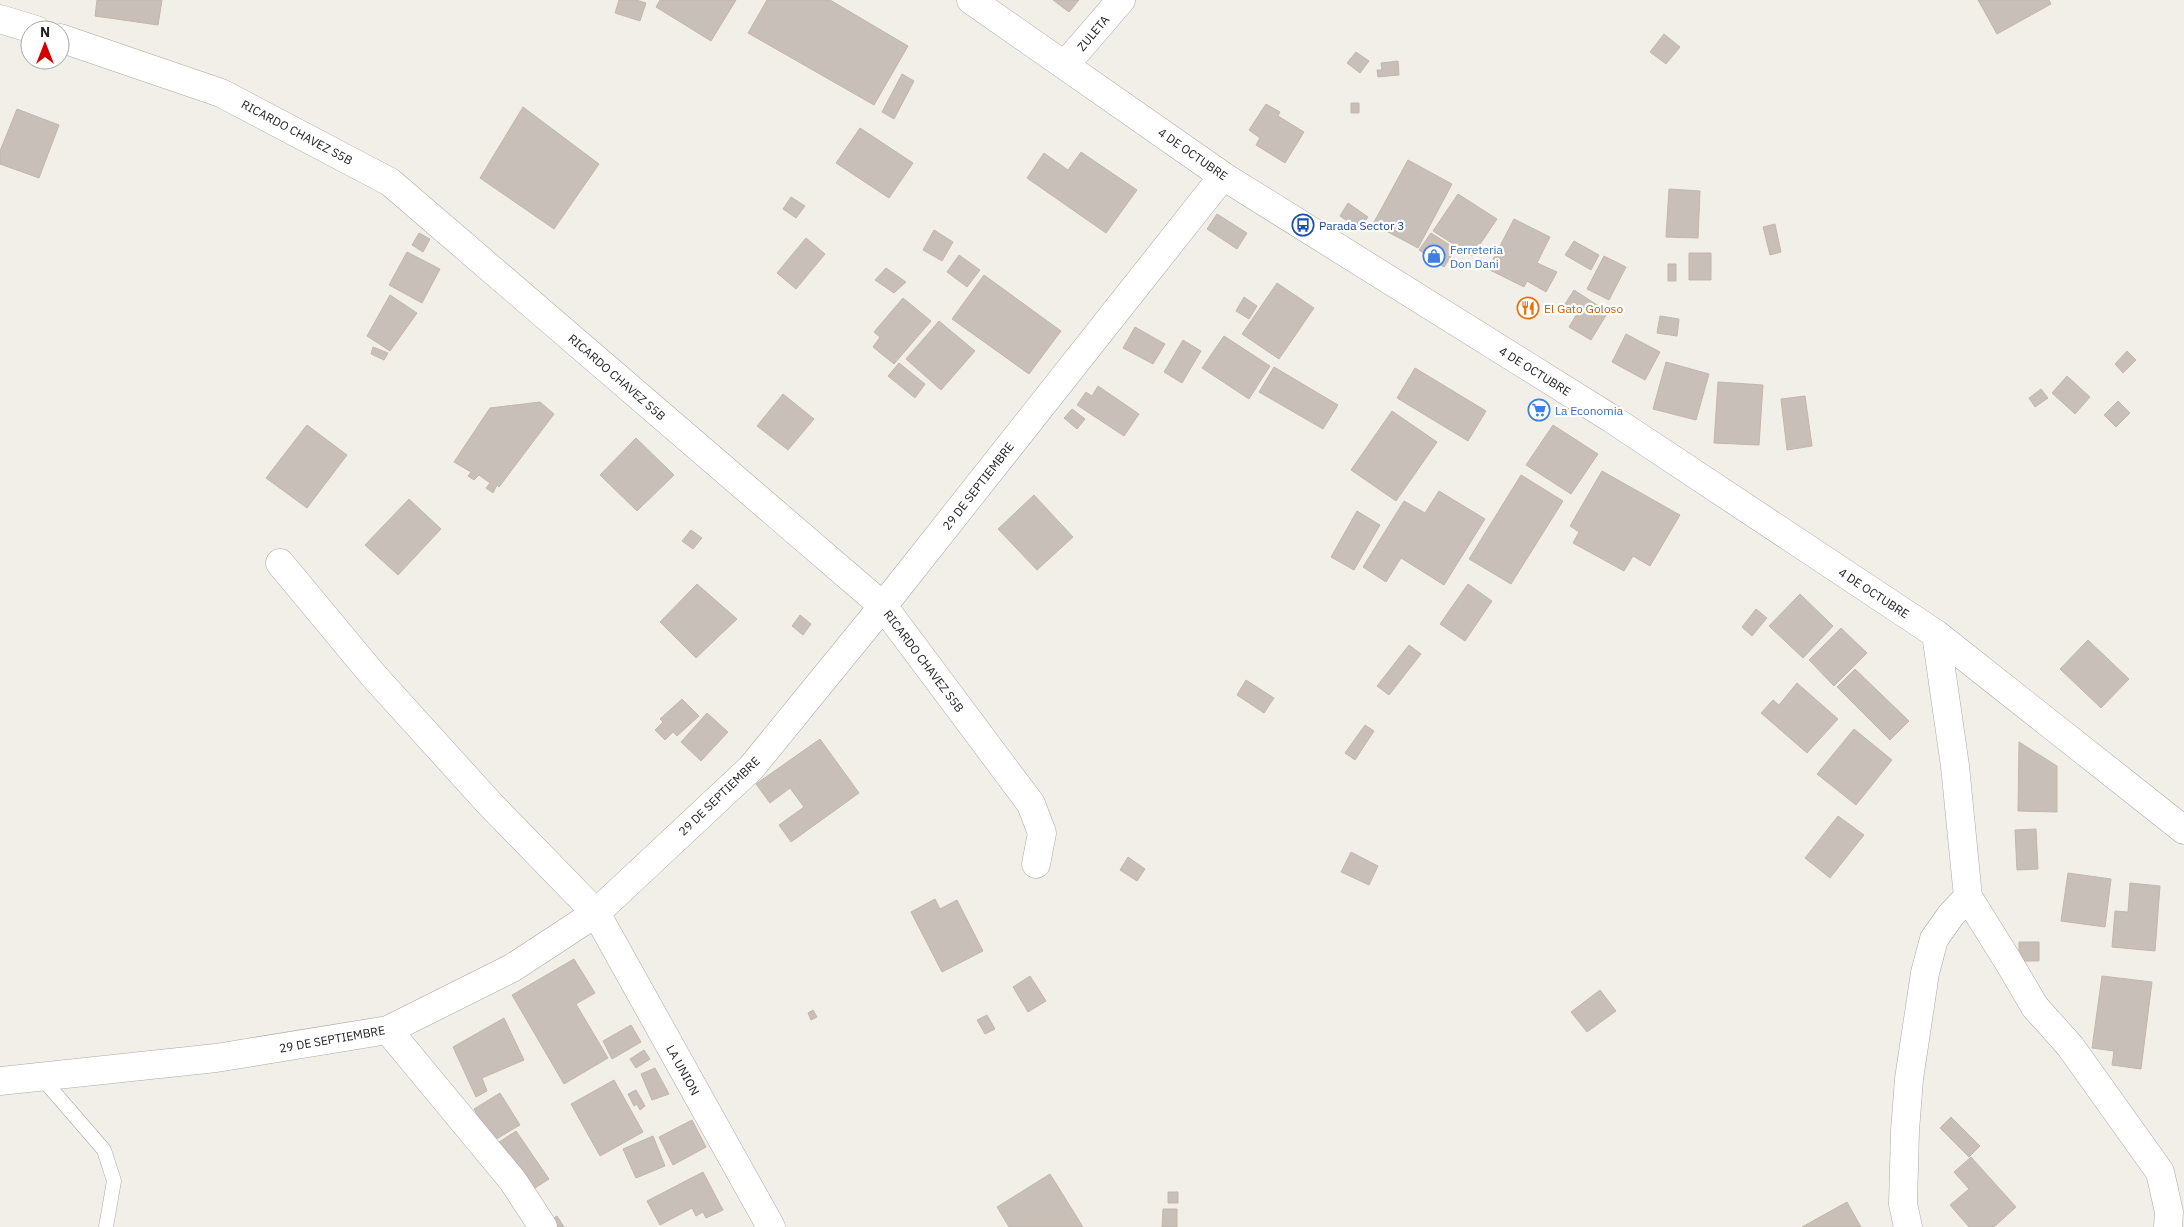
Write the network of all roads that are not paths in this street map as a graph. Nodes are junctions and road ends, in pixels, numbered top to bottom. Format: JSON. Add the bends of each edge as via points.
{"nodes":[{"id":1,"x":971,"y":0,"type":"edge"},
{"id":2,"x":1121,"y":0,"type":"edge"},
{"id":3,"x":0,"y":19,"type":"edge"},
{"id":4,"x":20,"y":25,"type":"edge"},
{"id":5,"x":70,"y":41,"type":"edge"},
{"id":6,"x":1066,"y":65,"type":"junction"},
{"id":7,"x":1223,"y":176,"type":"junction"},
{"id":8,"x":280,"y":563,"type":"dead end"},
{"id":9,"x":883,"y":606,"type":"junction"},
{"id":10,"x":1936,"y":634,"type":"junction"},
{"id":11,"x":2184,"y":830,"type":"edge"},
{"id":12,"x":1036,"y":864,"type":"dead end"},
{"id":13,"x":1968,"y":897,"type":"junction"},
{"id":14,"x":596,"y":913,"type":"junction"},
{"id":15,"x":388,"y":1030,"type":"junction"},
{"id":16,"x":41,"y":1077,"type":"junction"},
{"id":17,"x":0,"y":1082,"type":"edge"},
{"id":18,"x":106,"y":1227,"type":"edge"},
{"id":19,"x":543,"y":1227,"type":"edge"},
{"id":20,"x":771,"y":1227,"type":"edge"},
{"id":21,"x":1908,"y":1227,"type":"edge"},
{"id":22,"x":2168,"y":1227,"type":"edge"}],
"edges":[{"from":1,"to":6,"type":"street","name":"4 DE OCTUBRE"},
{"from":2,"to":6,"type":"street","name":"ZULETA"},
{"from":3,"to":4,"type":"street"},
{"from":5,"to":9,"type":"street","name":"RICARDO CHAVEZ S5B","via":[[221,92],[390,182]]},
{"from":6,"to":7,"type":"street","name":"4 DE OCTUBRE"},
{"from":7,"to":9,"type":"street","name":"29 DE SEPTIEMBRE"},
{"from":7,"to":10,"type":"street","name":"4 DE OCTUBRE","via":[[1612,419]]},
{"from":8,"to":14,"type":"street","name":"LA UNION","via":[[393,696]]},
{"from":9,"to":12,"type":"street","name":"RICARDO CHAVEZ S5B","via":[[1031,804],[1042,833]]},
{"from":9,"to":14,"type":"street","name":"29 DE SEPTIEMBRE","via":[[751,768]]},
{"from":10,"to":11,"type":"street","name":"4 DE OCTUBRE"},
{"from":10,"to":13,"type":"street","via":[[1955,766]]},
{"from":13,"to":21,"type":"street","via":[[1934,939],[1925,973],[1909,1079],[1903,1204]]},
{"from":13,"to":22,"type":"street","via":[[2035,1007],[2070,1046],[2160,1172],[2169,1212]]},
{"from":14,"to":15,"type":"street","name":"29 DE SEPTIEMBRE","via":[[512,968]]},
{"from":14,"to":20,"type":"street","name":"LA UNION"},
{"from":15,"to":16,"type":"street","name":"29 DE SEPTIEMBRE","via":[[216,1058]]},
{"from":15,"to":19,"type":"street","via":[[513,1181]]},
{"from":16,"to":17,"type":"street","name":"29 DE SEPTIEMBRE"},
{"from":16,"to":18,"type":"lane","via":[[104,1150],[114,1181]]}]}
